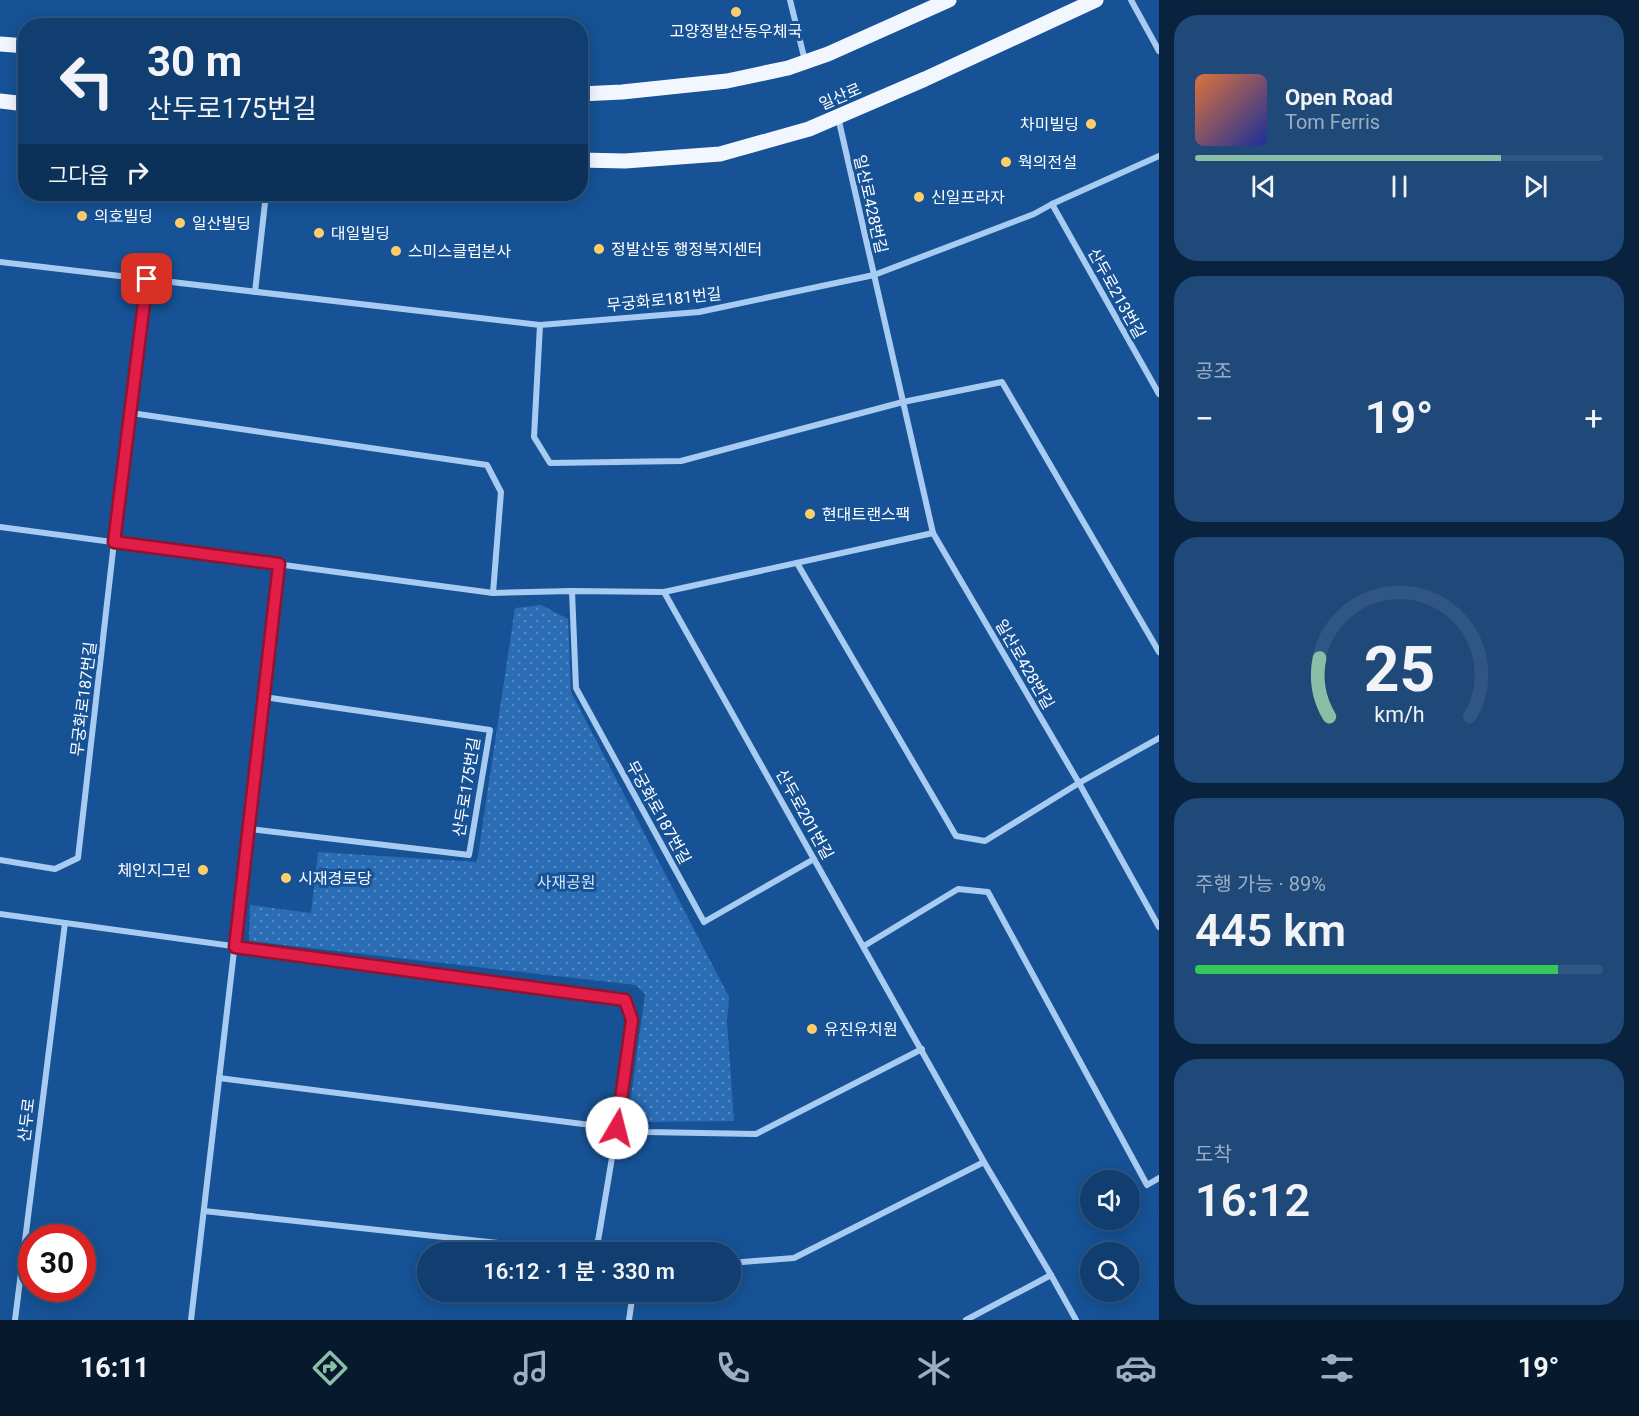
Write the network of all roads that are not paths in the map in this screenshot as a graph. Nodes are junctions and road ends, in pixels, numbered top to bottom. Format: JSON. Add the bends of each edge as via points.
{"nodes":[{"id":1,"x":790,"y":0,"type":"edge"},
{"id":2,"x":949,"y":0,"type":"edge"},
{"id":3,"x":1096,"y":0,"type":"edge"},
{"id":4,"x":1131,"y":0,"type":"edge"},
{"id":5,"x":0,"y":44,"type":"edge"},
{"id":6,"x":18,"y":45,"type":"edge"},
{"id":7,"x":1159,"y":51,"type":"edge"},
{"id":8,"x":805,"y":62,"type":"junction"},
{"id":9,"x":588,"y":94,"type":"edge"},
{"id":10,"x":0,"y":101,"type":"edge"},
{"id":11,"x":18,"y":103,"type":"edge"},
{"id":12,"x":837,"y":117,"type":"junction"},
{"id":13,"x":1159,"y":156,"type":"edge"},
{"id":14,"x":588,"y":160,"type":"edge"},
{"id":15,"x":265,"y":201,"type":"edge"},
{"id":16,"x":1052,"y":204,"type":"junction"},
{"id":17,"x":0,"y":262,"type":"edge"},
{"id":18,"x":874,"y":275,"type":"junction"},
{"id":19,"x":147,"y":279,"type":"junction"},
{"id":20,"x":255,"y":292,"type":"junction"},
{"id":21,"x":540,"y":325,"type":"junction"},
{"id":22,"x":1159,"y":394,"type":"edge"},
{"id":23,"x":903,"y":402,"type":"junction"},
{"id":24,"x":131,"y":412,"type":"junction"},
{"id":25,"x":0,"y":527,"type":"edge"},
{"id":26,"x":933,"y":533,"type":"junction"},
{"id":27,"x":114,"y":542,"type":"junction"},
{"id":28,"x":797,"y":563,"type":"junction"},
{"id":29,"x":279,"y":564,"type":"junction"},
{"id":30,"x":572,"y":591,"type":"junction"},
{"id":31,"x":664,"y":592,"type":"junction"},
{"id":32,"x":493,"y":593,"type":"junction"},
{"id":33,"x":1159,"y":652,"type":"edge"},
{"id":34,"x":264,"y":697,"type":"junction"},
{"id":35,"x":1159,"y":738,"type":"edge"},
{"id":36,"x":1079,"y":783,"type":"junction"},
{"id":37,"x":249,"y":829,"type":"junction"},
{"id":38,"x":814,"y":859,"type":"junction"},
{"id":39,"x":0,"y":860,"type":"edge"},
{"id":40,"x":0,"y":914,"type":"edge"},
{"id":41,"x":65,"y":923,"type":"junction"},
{"id":42,"x":1159,"y":927,"type":"edge"},
{"id":43,"x":864,"y":946,"type":"junction"},
{"id":44,"x":235,"y":947,"type":"junction"},
{"id":45,"x":922,"y":1049,"type":"junction"},
{"id":46,"x":219,"y":1078,"type":"junction"},
{"id":47,"x":617,"y":1128,"type":"junction"},
{"id":48,"x":984,"y":1162,"type":"junction"},
{"id":49,"x":1159,"y":1178,"type":"edge"},
{"id":50,"x":204,"y":1211,"type":"junction"},
{"id":51,"x":490,"y":1242,"type":"edge"},
{"id":52,"x":595,"y":1242,"type":"edge"},
{"id":53,"x":741,"y":1262,"type":"edge"},
{"id":54,"x":1051,"y":1275,"type":"junction"},
{"id":55,"x":632,"y":1302,"type":"edge"},
{"id":56,"x":15,"y":1320,"type":"edge"},
{"id":57,"x":191,"y":1320,"type":"edge"},
{"id":58,"x":629,"y":1320,"type":"edge"},
{"id":59,"x":966,"y":1320,"type":"edge"},
{"id":60,"x":1076,"y":1320,"type":"edge"}],
"edges":[{"from":1,"to":8,"type":"street"},
{"from":2,"to":8,"type":"main road"},
{"from":3,"to":12,"type":"main road","name":"일산로"},
{"from":4,"to":7,"type":"street"},
{"from":5,"to":6,"type":"main road"},
{"from":8,"to":9,"type":"main road","via":[[727,81]]},
{"from":10,"to":11,"type":"main road"},
{"from":12,"to":14,"type":"main road","name":"일산로","via":[[720,154]]},
{"from":12,"to":18,"type":"street","name":"일산로428번길"},
{"from":13,"to":16,"type":"street","name":"무궁화로181번길"},
{"from":15,"to":20,"type":"street"},
{"from":16,"to":18,"type":"street","name":"무궁화로181번길"},
{"from":16,"to":22,"type":"street","name":"산두로213번길"},
{"from":17,"to":19,"type":"street","name":"무궁화로181번길"},
{"from":18,"to":21,"type":"street","name":"무궁화로181번길","via":[[699,312]]},
{"from":18,"to":23,"type":"street","name":"일산로428번길"},
{"from":19,"to":20,"type":"street","name":"무궁화로181번길"},
{"from":19,"to":24,"type":"street"},
{"from":20,"to":21,"type":"street","name":"무궁화로181번길"},
{"from":21,"to":23,"type":"street","via":[[534,437],[549,463],[681,461]]},
{"from":23,"to":26,"type":"street","name":"일산로428번길"},
{"from":23,"to":33,"type":"street","via":[[1002,382]]},
{"from":24,"to":27,"type":"street","name":"무궁화로187번길"},
{"from":24,"to":32,"type":"street","via":[[487,465],[501,492]]},
{"from":25,"to":27,"type":"street"},
{"from":26,"to":28,"type":"street"},
{"from":26,"to":36,"type":"street","name":"일산로428번길"},
{"from":27,"to":29,"type":"street"},
{"from":27,"to":39,"type":"street","name":"무궁화로187번길","via":[[78,858],[55,869]]},
{"from":28,"to":31,"type":"street"},
{"from":28,"to":36,"type":"street","via":[[956,836],[985,841]]},
{"from":29,"to":32,"type":"street"},
{"from":29,"to":34,"type":"street"},
{"from":30,"to":31,"type":"street"},
{"from":30,"to":32,"type":"street"},
{"from":30,"to":38,"type":"street","name":"무궁화로187번길","via":[[576,688],[704,922]]},
{"from":31,"to":38,"type":"street","name":"산두로201번길"},
{"from":34,"to":37,"type":"street"},
{"from":34,"to":37,"type":"street","name":"산두로175번길","via":[[490,730],[469,855]]},
{"from":35,"to":36,"type":"street"},
{"from":36,"to":42,"type":"street","name":"일산로428번길"},
{"from":37,"to":44,"type":"street"},
{"from":38,"to":43,"type":"street","name":"산두로201번길"},
{"from":40,"to":41,"type":"street"},
{"from":41,"to":44,"type":"street"},
{"from":41,"to":56,"type":"street","name":"산두로"},
{"from":43,"to":45,"type":"street","name":"산두로201번길"},
{"from":43,"to":49,"type":"street","via":[[958,889],[988,892],[1148,1185]]},
{"from":44,"to":46,"type":"street"},
{"from":44,"to":47,"type":"street","via":[[625,1000],[632,1020]]},
{"from":45,"to":47,"type":"street","via":[[756,1134]]},
{"from":45,"to":48,"type":"street","name":"산두로201번길"},
{"from":46,"to":47,"type":"street"},
{"from":46,"to":50,"type":"street"},
{"from":47,"to":52,"type":"street"},
{"from":48,"to":53,"type":"street","via":[[794,1258]]},
{"from":48,"to":54,"type":"street","name":"산두로201번길"},
{"from":50,"to":51,"type":"street"},
{"from":50,"to":57,"type":"street"},
{"from":54,"to":59,"type":"street"},
{"from":54,"to":60,"type":"street","name":"산두로201번길"},
{"from":55,"to":58,"type":"street"}]}
